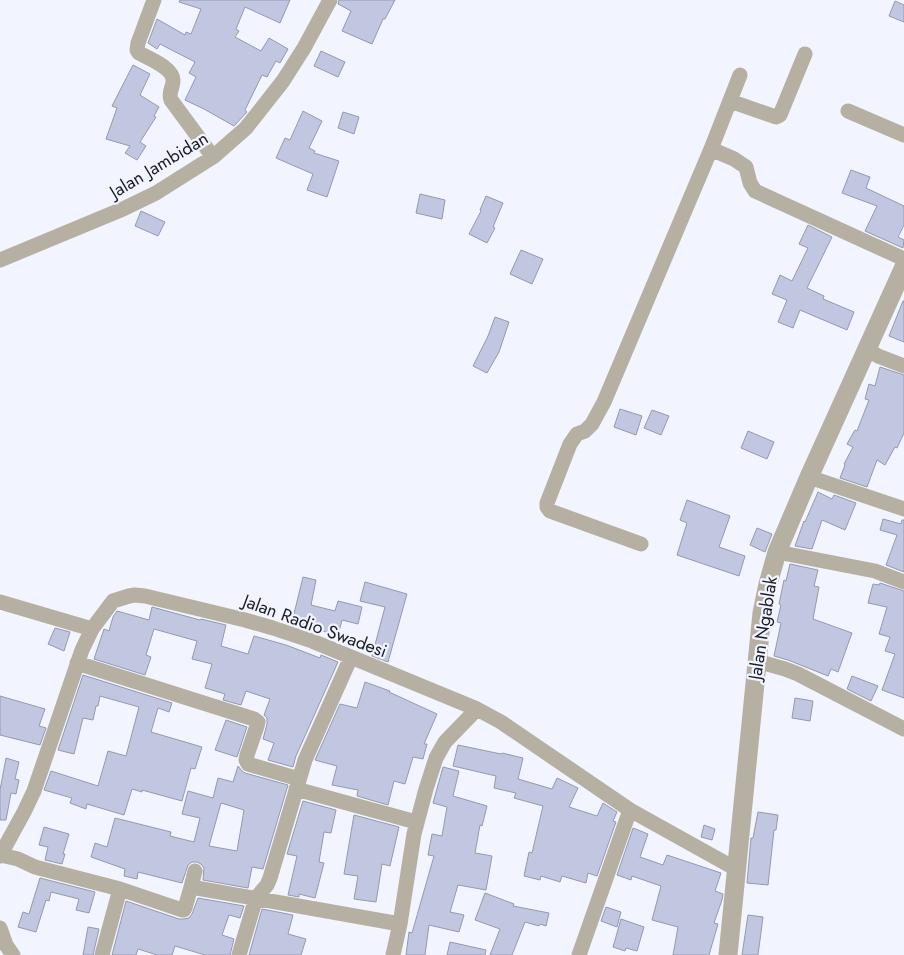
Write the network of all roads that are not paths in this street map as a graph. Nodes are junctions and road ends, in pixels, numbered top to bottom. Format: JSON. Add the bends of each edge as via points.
{"nodes":[{"id":1,"x":154,"y":0,"type":"edge"},
{"id":2,"x":330,"y":0,"type":"edge"},
{"id":3,"x":805,"y":54,"type":"dead end"},
{"id":4,"x":740,"y":75,"type":"dead end"},
{"id":5,"x":730,"y":101,"type":"junction"},
{"id":6,"x":848,"y":111,"type":"dead end"},
{"id":7,"x":904,"y":135,"type":"edge"},
{"id":8,"x":711,"y":150,"type":"junction"},
{"id":9,"x":213,"y":157,"type":"junction"},
{"id":10,"x":904,"y":259,"type":"edge"},
{"id":11,"x":0,"y":260,"type":"edge"},
{"id":12,"x":904,"y":267,"type":"edge"},
{"id":13,"x":867,"y":349,"type":"junction"},
{"id":14,"x":904,"y":366,"type":"edge"},
{"id":15,"x":809,"y":477,"type":"junction"},
{"id":16,"x":904,"y":509,"type":"edge"},
{"id":17,"x":642,"y":544,"type":"dead end"},
{"id":18,"x":777,"y":552,"type":"junction"},
{"id":19,"x":904,"y":582,"type":"edge"},
{"id":20,"x":0,"y":602,"type":"edge"},
{"id":21,"x":92,"y":629,"type":"junction"},
{"id":22,"x":351,"y":657,"type":"junction"},
{"id":23,"x":757,"y":661,"type":"junction"},
{"id":24,"x":77,"y":663,"type":"junction"},
{"id":25,"x":477,"y":709,"type":"junction"},
{"id":26,"x":904,"y":728,"type":"edge"},
{"id":27,"x":297,"y":784,"type":"junction"},
{"id":28,"x":630,"y":810,"type":"junction"},
{"id":29,"x":416,"y":822,"type":"junction"},
{"id":30,"x":0,"y":856,"type":"edge"},
{"id":31,"x":736,"y":869,"type":"junction"},
{"id":32,"x":195,"y":871,"type":"dead end"},
{"id":33,"x":191,"y":887,"type":"junction"},
{"id":34,"x":120,"y":889,"type":"junction"},
{"id":35,"x":256,"y":898,"type":"junction"},
{"id":36,"x":400,"y":924,"type":"junction"},
{"id":37,"x":0,"y":928,"type":"edge"},
{"id":38,"x":13,"y":955,"type":"edge"},
{"id":39,"x":102,"y":955,"type":"edge"},
{"id":40,"x":239,"y":955,"type":"edge"},
{"id":41,"x":393,"y":955,"type":"edge"},
{"id":42,"x":580,"y":955,"type":"edge"},
{"id":43,"x":728,"y":955,"type":"edge"}],
"edges":[{"from":1,"to":9,"type":"street","via":[[137,50],[171,72],[174,80],[169,93],[171,100]]},
{"from":2,"to":9,"type":"street","name":"Jalan Jambidan","via":[[283,81],[246,128]]},
{"from":3,"to":5,"type":"street","via":[[780,115],[776,117]]},
{"from":4,"to":5,"type":"street"},
{"from":5,"to":8,"type":"street"},
{"from":6,"to":7,"type":"street"},
{"from":8,"to":10,"type":"street","via":[[746,167],[755,191]]},
{"from":8,"to":17,"type":"street","via":[[604,402],[592,424],[577,434],[570,444],[547,503],[550,511]]},
{"from":9,"to":11,"type":"street","name":"Jalan Jambidan","via":[[124,209]]},
{"from":12,"to":13,"type":"street","name":"Jalan Ngablak"},
{"from":13,"to":14,"type":"street"},
{"from":13,"to":15,"type":"street","name":"Jalan Ngablak"},
{"from":15,"to":16,"type":"street"},
{"from":15,"to":18,"type":"street","name":"Jalan Ngablak"},
{"from":18,"to":19,"type":"street","via":[[875,571]]},
{"from":18,"to":23,"type":"street","name":"Jalan Ngablak","via":[[764,600]]},
{"from":20,"to":21,"type":"street"},
{"from":21,"to":22,"type":"street","name":"Jalan Radio Swadesi","via":[[113,602],[135,595],[145,596],[262,625]]},
{"from":21,"to":24,"type":"street","name":"Jalan Radio Swadesi"},
{"from":22,"to":25,"type":"street","name":"Jalan Radio Swadesi"},
{"from":22,"to":27,"type":"street"},
{"from":23,"to":26,"type":"street","via":[[798,674]]},
{"from":23,"to":31,"type":"street","name":"Jalan Ngablak"},
{"from":24,"to":27,"type":"street","via":[[254,719],[258,722],[247,755],[248,764]]},
{"from":24,"to":30,"type":"street","name":"Jalan Radio Swadesi","via":[[34,791]]},
{"from":25,"to":28,"type":"street","name":"Jalan Radio Swadesi"},
{"from":25,"to":29,"type":"street","via":[[441,749]]},
{"from":27,"to":29,"type":"street"},
{"from":27,"to":35,"type":"street","via":[[270,878]]},
{"from":28,"to":31,"type":"street","name":"Jalan Radio Swadesi"},
{"from":28,"to":42,"type":"street"},
{"from":29,"to":36,"type":"street"},
{"from":30,"to":34,"type":"street"},
{"from":31,"to":43,"type":"street","name":"Jalan Ngablak"},
{"from":32,"to":33,"type":"street"},
{"from":33,"to":34,"type":"street","via":[[184,910]]},
{"from":33,"to":35,"type":"street"},
{"from":34,"to":39,"type":"street"},
{"from":35,"to":36,"type":"street"},
{"from":35,"to":40,"type":"street"},
{"from":36,"to":41,"type":"street"},
{"from":37,"to":38,"type":"street"}]}
